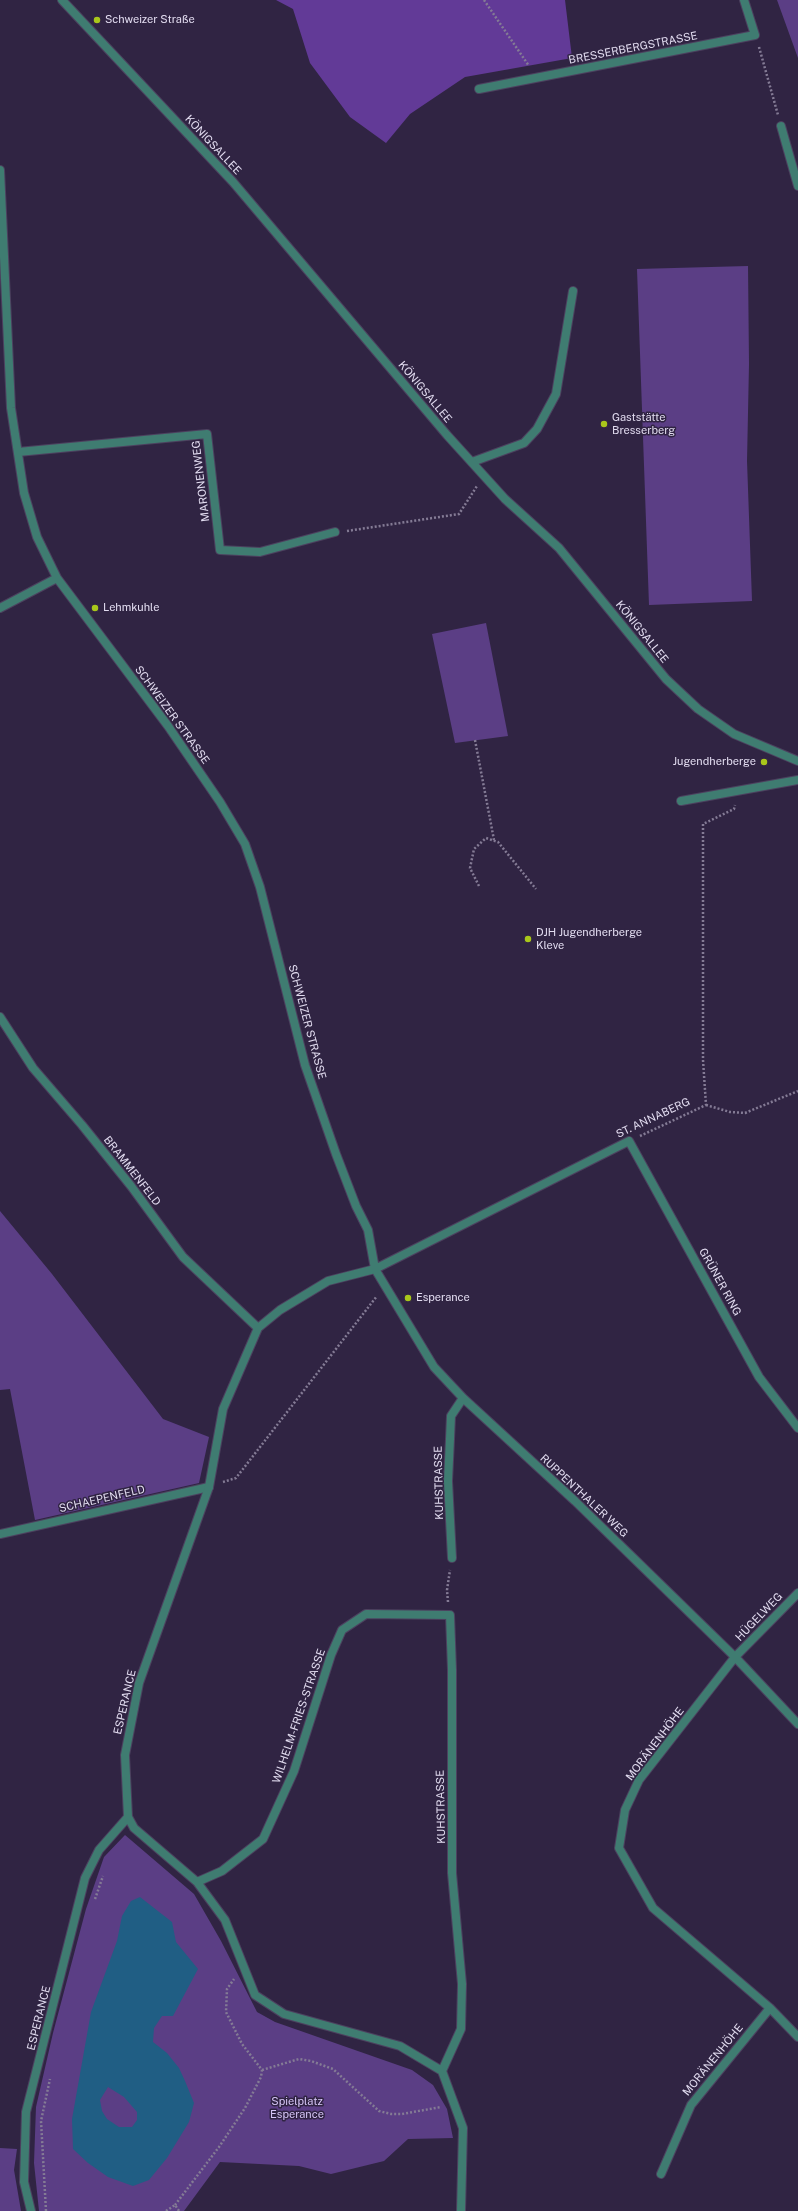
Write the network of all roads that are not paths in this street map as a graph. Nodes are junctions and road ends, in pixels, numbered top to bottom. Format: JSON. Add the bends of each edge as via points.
{"nodes":[{"id":1,"x":62,"y":0,"type":"edge"},
{"id":2,"x":744,"y":0,"type":"edge"},
{"id":3,"x":479,"y":89,"type":"dead end"},
{"id":4,"x":782,"y":126,"type":"road end"},
{"id":5,"x":0,"y":170,"type":"edge"},
{"id":6,"x":798,"y":186,"type":"edge"},
{"id":7,"x":573,"y":291,"type":"dead end"},
{"id":8,"x":18,"y":452,"type":"junction"},
{"id":9,"x":472,"y":462,"type":"junction"},
{"id":10,"x":335,"y":532,"type":"road end"},
{"id":11,"x":57,"y":578,"type":"junction"},
{"id":12,"x":0,"y":608,"type":"edge"},
{"id":13,"x":798,"y":761,"type":"edge"},
{"id":14,"x":798,"y":780,"type":"edge"},
{"id":15,"x":681,"y":801,"type":"dead end"},
{"id":16,"x":0,"y":1017,"type":"edge"},
{"id":17,"x":629,"y":1141,"type":"joint"},
{"id":18,"x":375,"y":1269,"type":"junction"},
{"id":19,"x":258,"y":1328,"type":"junction"},
{"id":20,"x":463,"y":1398,"type":"junction"},
{"id":21,"x":798,"y":1428,"type":"edge"},
{"id":22,"x":209,"y":1487,"type":"junction"},
{"id":23,"x":0,"y":1534,"type":"edge"},
{"id":24,"x":452,"y":1558,"type":"road end"},
{"id":25,"x":798,"y":1593,"type":"edge"},
{"id":26,"x":450,"y":1615,"type":"joint"},
{"id":27,"x":735,"y":1657,"type":"junction"},
{"id":28,"x":798,"y":1724,"type":"edge"},
{"id":29,"x":128,"y":1817,"type":"junction"},
{"id":30,"x":197,"y":1882,"type":"junction"},
{"id":31,"x":770,"y":2008,"type":"junction"},
{"id":32,"x":798,"y":2037,"type":"edge"},
{"id":33,"x":442,"y":2071,"type":"junction"},
{"id":34,"x":661,"y":2174,"type":"dead end"},
{"id":35,"x":31,"y":2211,"type":"edge"},
{"id":36,"x":461,"y":2211,"type":"edge"}],
"edges":[{"from":1,"to":9,"type":"street","name":"KÖNIGSALLEE","via":[[233,182]]},
{"from":2,"to":3,"type":"street","name":"BRESSERBERGSTRASSE","via":[[755,34]]},
{"from":4,"to":6,"type":"street"},
{"from":5,"to":8,"type":"street","name":"SCHWEIZER STRASSE","via":[[11,408]]},
{"from":7,"to":9,"type":"street","via":[[556,394],[537,430],[524,443]]},
{"from":8,"to":10,"type":"street","name":"MARONENWEG","via":[[207,434],[220,550],[260,552]]},
{"from":8,"to":11,"type":"street","name":"SCHWEIZER STRASSE","via":[[24,493],[37,537]]},
{"from":9,"to":13,"type":"street","name":"KÖNIGSALLEE","via":[[505,499],[559,548],[666,679],[698,709],[734,734]]},
{"from":11,"to":12,"type":"street"},
{"from":11,"to":18,"type":"street","name":"SCHWEIZER STRASSE","via":[[168,726],[220,802],[245,844],[260,887],[305,1065],[336,1154],[368,1230]]},
{"from":14,"to":15,"type":"street"},
{"from":16,"to":19,"type":"street","name":"BRAMMENFELD","via":[[33,1068],[102,1149],[183,1257]]},
{"from":17,"to":18,"type":"street","name":"ST. ANNABERG"},
{"from":17,"to":21,"type":"street","name":"GRÜNER RING","via":[[759,1377]]},
{"from":18,"to":19,"type":"street","name":"ESPERANCE","via":[[328,1281],[280,1310]]},
{"from":18,"to":20,"type":"street","name":"RUPPENTHALER WEG","via":[[434,1368]]},
{"from":19,"to":22,"type":"street","name":"ESPERANCE","via":[[223,1409]]},
{"from":20,"to":24,"type":"street","name":"KUHSTRASSE","via":[[451,1416],[448,1480]]},
{"from":20,"to":27,"type":"street","name":"RUPPENTHALER WEG","via":[[575,1501]]},
{"from":22,"to":23,"type":"street","name":"SCHAEPENFELD"},
{"from":22,"to":29,"type":"street","name":"ESPERANCE","via":[[139,1683],[125,1755]]},
{"from":25,"to":27,"type":"street","name":"HÜGELWEG"},
{"from":26,"to":30,"type":"street","name":"WILHELM-FRIES-STRASSE","via":[[366,1614],[342,1630],[331,1655],[294,1771],[263,1839],[222,1871]]},
{"from":26,"to":33,"type":"street","name":"KUHSTRASSE","via":[[452,1874],[462,1984],[461,2030]]},
{"from":27,"to":28,"type":"street","name":"RUPPENTHALER WEG"},
{"from":27,"to":31,"type":"street","name":"MORÄNENHÖHE","via":[[639,1780],[625,1810],[619,1848],[653,1908]]},
{"from":29,"to":30,"type":"street","via":[[134,1828]]},
{"from":29,"to":35,"type":"street","name":"ESPERANCE","via":[[99,1850],[85,1878],[28,2104],[24,2182]]},
{"from":30,"to":33,"type":"street","via":[[225,1920],[255,1995],[284,2014],[400,2046]]},
{"from":31,"to":32,"type":"street","name":"MORÄNENHÖHE"},
{"from":31,"to":34,"type":"street","name":"MORÄNENHÖHE","via":[[691,2104]]},
{"from":33,"to":36,"type":"street","via":[[463,2128]]}]}
